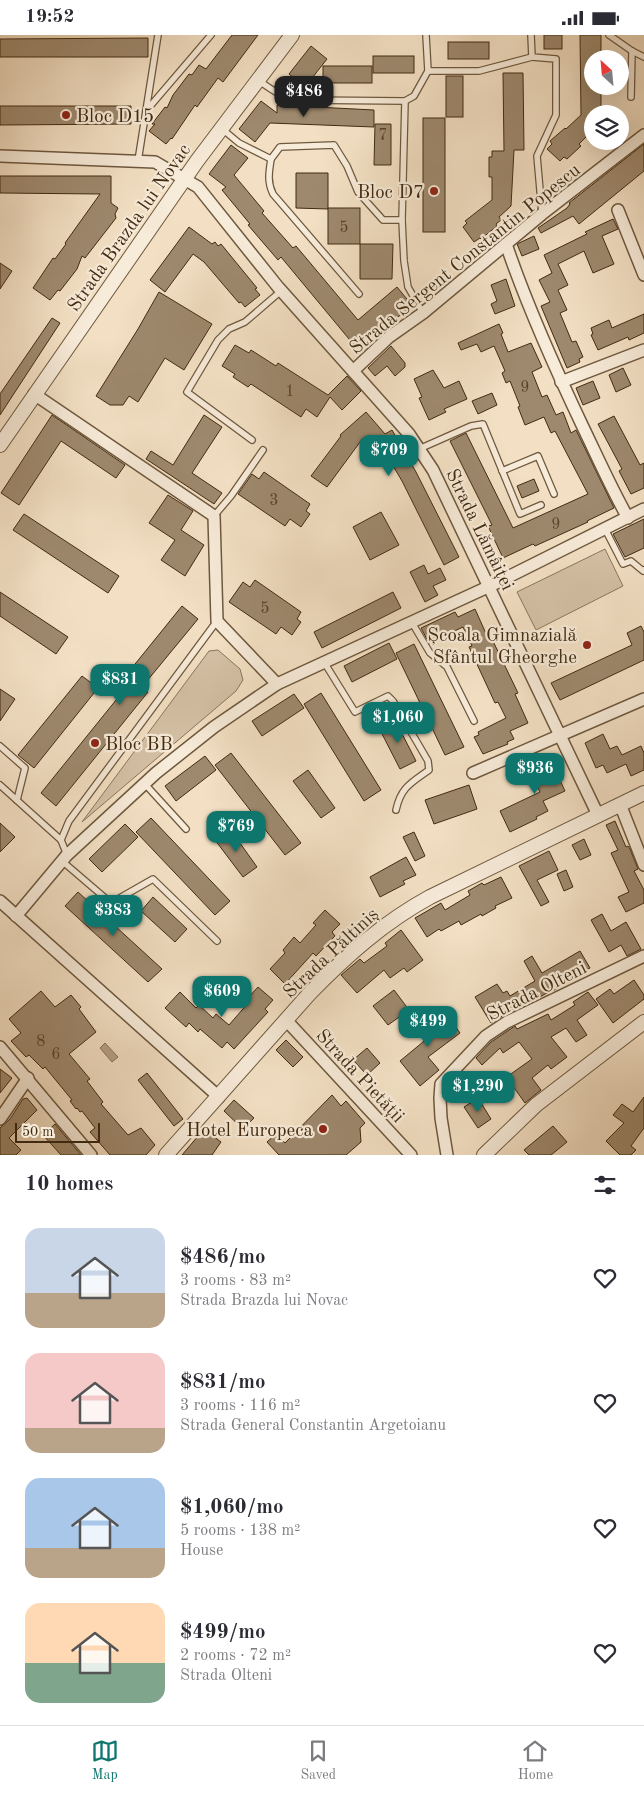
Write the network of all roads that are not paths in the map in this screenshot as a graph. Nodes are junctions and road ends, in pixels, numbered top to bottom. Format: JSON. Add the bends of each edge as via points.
{"nodes":[{"id":1,"x":158,"y":35,"type":"edge"},
{"id":2,"x":211,"y":35,"type":"edge"},
{"id":3,"x":292,"y":35,"type":"edge"},
{"id":4,"x":426,"y":35,"type":"edge"},
{"id":5,"x":532,"y":35,"type":"edge"},
{"id":6,"x":609,"y":35,"type":"edge"},
{"id":7,"x":632,"y":51,"type":"junction"},
{"id":8,"x":532,"y":57,"type":"junction"},
{"id":9,"x":644,"y":57,"type":"edge"},
{"id":10,"x":428,"y":71,"type":"junction"},
{"id":11,"x":258,"y":80,"type":"junction"},
{"id":12,"x":631,"y":97,"type":"dead end"},
{"id":13,"x":405,"y":101,"type":"junction"},
{"id":14,"x":146,"y":111,"type":"junction"},
{"id":15,"x":220,"y":128,"type":"junction"},
{"id":16,"x":644,"y":135,"type":"edge"},
{"id":17,"x":0,"y":156,"type":"edge"},
{"id":18,"x":271,"y":159,"type":"junction"},
{"id":19,"x":138,"y":161,"type":"junction"},
{"id":20,"x":184,"y":179,"type":"junction"},
{"id":21,"x":618,"y":210,"type":"dead end"},
{"id":22,"x":542,"y":214,"type":"junction"},
{"id":23,"x":402,"y":220,"type":"junction"},
{"id":24,"x":506,"y":244,"type":"junction"},
{"id":25,"x":644,"y":275,"type":"edge"},
{"id":26,"x":282,"y":291,"type":"junction"},
{"id":27,"x":360,"y":294,"type":"dead end"},
{"id":28,"x":423,"y":313,"type":"junction"},
{"id":29,"x":644,"y":350,"type":"edge"},
{"id":30,"x":353,"y":371,"type":"junction"},
{"id":31,"x":561,"y":381,"type":"junction"},
{"id":32,"x":34,"y":394,"type":"junction"},
{"id":33,"x":252,"y":440,"type":"dead end"},
{"id":34,"x":0,"y":445,"type":"edge"},
{"id":35,"x":419,"y":449,"type":"junction"},
{"id":36,"x":263,"y":450,"type":"dead end"},
{"id":37,"x":502,"y":471,"type":"junction"},
{"id":38,"x":554,"y":494,"type":"dead end"},
{"id":39,"x":541,"y":505,"type":"dead end"},
{"id":40,"x":644,"y":509,"type":"edge"},
{"id":41,"x":214,"y":516,"type":"junction"},
{"id":42,"x":628,"y":518,"type":"junction"},
{"id":43,"x":605,"y":529,"type":"junction"},
{"id":44,"x":644,"y":570,"type":"edge"},
{"id":45,"x":490,"y":586,"type":"junction"},
{"id":46,"x":217,"y":621,"type":"junction"},
{"id":47,"x":411,"y":621,"type":"junction"},
{"id":48,"x":324,"y":662,"type":"junction"},
{"id":49,"x":277,"y":684,"type":"junction"},
{"id":50,"x":644,"y":699,"type":"edge"},
{"id":51,"x":474,"y":721,"type":"dead end"},
{"id":52,"x":561,"y":737,"type":"junction"},
{"id":53,"x":0,"y":746,"type":"edge"},
{"id":54,"x":473,"y":773,"type":"dead end"},
{"id":55,"x":144,"y":783,"type":"junction"},
{"id":56,"x":0,"y":785,"type":"edge"},
{"id":57,"x":644,"y":793,"type":"edge"},
{"id":58,"x":17,"y":800,"type":"junction"},
{"id":59,"x":620,"y":805,"type":"junction"},
{"id":60,"x":396,"y":810,"type":"dead end"},
{"id":61,"x":598,"y":815,"type":"junction"},
{"id":62,"x":186,"y":829,"type":"dead end"},
{"id":63,"x":61,"y":840,"type":"junction"},
{"id":64,"x":64,"y":858,"type":"junction"},
{"id":65,"x":644,"y":865,"type":"edge"},
{"id":66,"x":0,"y":901,"type":"edge"},
{"id":67,"x":16,"y":916,"type":"junction"},
{"id":68,"x":218,"y":941,"type":"dead end"},
{"id":69,"x":644,"y":956,"type":"edge"},
{"id":70,"x":286,"y":1019,"type":"junction"},
{"id":71,"x":644,"y":1022,"type":"edge"},
{"id":72,"x":0,"y":1047,"type":"edge"},
{"id":73,"x":28,"y":1079,"type":"junction"},
{"id":74,"x":219,"y":1097,"type":"junction"},
{"id":75,"x":0,"y":1119,"type":"edge"},
{"id":76,"x":91,"y":1155,"type":"edge"},
{"id":77,"x":166,"y":1155,"type":"edge"},
{"id":78,"x":410,"y":1155,"type":"edge"},
{"id":79,"x":447,"y":1155,"type":"edge"},
{"id":80,"x":484,"y":1155,"type":"edge"}],
"edges":[{"from":1,"to":14,"type":"lane"},
{"from":2,"to":14,"type":"lane"},
{"from":3,"to":11,"type":"street","name":"Strada Brazda lui Novac"},
{"from":4,"to":10,"type":"lane"},
{"from":5,"to":8,"type":"lane"},
{"from":6,"to":7,"type":"lane"},
{"from":7,"to":9,"type":"lane"},
{"from":7,"to":12,"type":"lane"},
{"from":8,"to":10,"type":"lane","via":[[479,71]]},
{"from":8,"to":22,"type":"lane","via":[[556,59],[556,115],[537,156]]},
{"from":10,"to":13,"type":"lane","via":[[414,96]]},
{"from":11,"to":13,"type":"lane","via":[[288,99]]},
{"from":11,"to":15,"type":"street","name":"Strada Brazda lui Novac"},
{"from":13,"to":23,"type":"lane"},
{"from":14,"to":19,"type":"lane"},
{"from":15,"to":18,"type":"lane","via":[[239,143]]},
{"from":15,"to":20,"type":"street","name":"Strada Brazda lui Novac"},
{"from":16,"to":22,"type":"street","name":"Strada Sergent Constantin Popescu"},
{"from":17,"to":19,"type":"street","name":"Strada Lămâiței"},
{"from":18,"to":23,"type":"lane","via":[[280,147],[334,145],[358,193],[383,220]]},
{"from":18,"to":27,"type":"lane","via":[[268,175],[273,194]]},
{"from":19,"to":20,"type":"street","name":"Strada Lămâiței","via":[[155,161]]},
{"from":20,"to":26,"type":"street","name":"Strada Lămâiței","via":[[198,187]]},
{"from":20,"to":32,"type":"street","name":"Strada Brazda lui Novac"},
{"from":21,"to":25,"type":"street"},
{"from":22,"to":24,"type":"street","name":"Strada Sergent Constantin Popescu"},
{"from":23,"to":28,"type":"lane","via":[[408,287]]},
{"from":24,"to":28,"type":"street","name":"Strada Sergent Constantin Popescu"},
{"from":24,"to":31,"type":"street"},
{"from":26,"to":30,"type":"street","name":"Strada Lămâiței"},
{"from":26,"to":33,"type":"lane","via":[[218,340],[186,392]]},
{"from":28,"to":30,"type":"street","name":"Strada Sergent Constantin Popescu","via":[[389,337]]},
{"from":29,"to":31,"type":"street"},
{"from":30,"to":35,"type":"street","name":"Strada Lămâiței"},
{"from":31,"to":42,"type":"street"},
{"from":32,"to":34,"type":"street","name":"Strada Brazda lui Novac"},
{"from":32,"to":41,"type":"street"},
{"from":35,"to":37,"type":"lane","via":[[471,425],[483,424]]},
{"from":35,"to":45,"type":"street","name":"Strada Lămâiței","via":[[433,470]]},
{"from":36,"to":41,"type":"lane"},
{"from":37,"to":38,"type":"lane","via":[[538,456]]},
{"from":37,"to":39,"type":"lane","via":[[520,514]]},
{"from":40,"to":42,"type":"street"},
{"from":41,"to":46,"type":"street"},
{"from":42,"to":43,"type":"street"},
{"from":43,"to":44,"type":"lane","via":[[623,564],[631,561]]},
{"from":43,"to":45,"type":"street"},
{"from":45,"to":47,"type":"street"},
{"from":45,"to":52,"type":"street","name":"Strada Lămâiței"},
{"from":46,"to":49,"type":"street"},
{"from":46,"to":63,"type":"lane","via":[[69,821]]},
{"from":47,"to":48,"type":"street"},
{"from":47,"to":51,"type":"lane","via":[[430,653],[447,667]]},
{"from":48,"to":49,"type":"street"},
{"from":48,"to":60,"type":"lane","via":[[355,712],[388,696],[428,761],[429,770],[409,784],[399,797]]},
{"from":49,"to":55,"type":"street","via":[[214,727]]},
{"from":50,"to":52,"type":"street"},
{"from":52,"to":54,"type":"street"},
{"from":52,"to":61,"type":"street","name":"Strada Lămâiței"},
{"from":53,"to":58,"type":"lane","via":[[25,768]]},
{"from":55,"to":62,"type":"lane"},
{"from":55,"to":64,"type":"street"},
{"from":56,"to":58,"type":"lane"},
{"from":57,"to":59,"type":"street","name":"Strada Păltiniș"},
{"from":58,"to":63,"type":"lane"},
{"from":59,"to":61,"type":"street","name":"Strada Păltiniș"},
{"from":59,"to":65,"type":"street"},
{"from":61,"to":70,"type":"street","name":"Strada Păltiniș","via":[[402,912],[335,967]]},
{"from":63,"to":64,"type":"lane"},
{"from":64,"to":67,"type":"street"},
{"from":64,"to":68,"type":"lane","via":[[111,903],[153,879]]},
{"from":66,"to":67,"type":"street"},
{"from":67,"to":74,"type":"street"},
{"from":69,"to":79,"type":"street","name":"Strada Olteni","via":[[507,1021],[486,1036],[454,1068],[441,1085],[441,1118]]},
{"from":70,"to":74,"type":"street","name":"Strada Păltiniș"},
{"from":70,"to":78,"type":"street","name":"Strada Pietății"},
{"from":71,"to":80,"type":"street","via":[[536,1105]]},
{"from":72,"to":73,"type":"street"},
{"from":73,"to":75,"type":"street"},
{"from":73,"to":76,"type":"street"},
{"from":74,"to":77,"type":"street","name":"Strada Păltiniș"}]}
